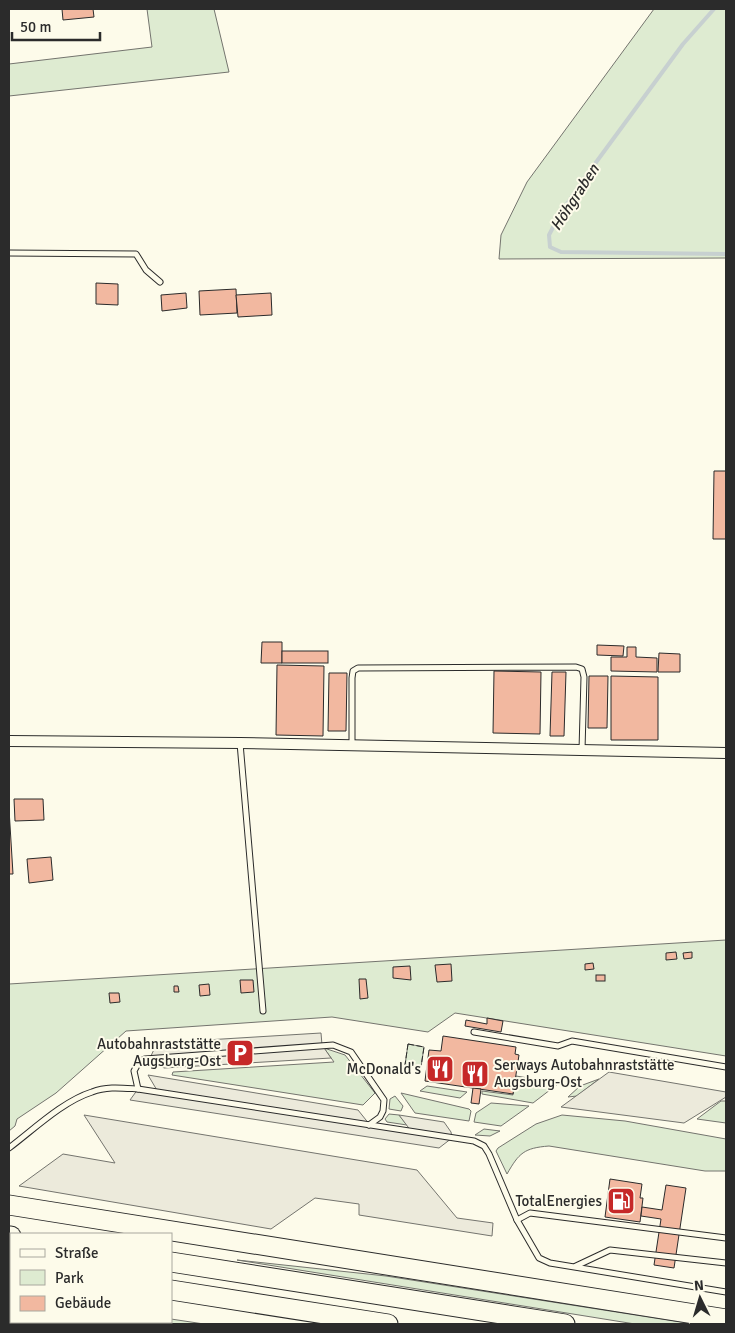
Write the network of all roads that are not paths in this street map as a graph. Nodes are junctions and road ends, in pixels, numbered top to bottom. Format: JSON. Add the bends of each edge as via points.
{"nodes":[{"id":1,"x":9,"y":253,"type":"edge"},
{"id":2,"x":160,"y":282,"type":"dead end"},
{"id":3,"x":9,"y":741,"type":"edge"},
{"id":4,"x":240,"y":743,"type":"junction"},
{"id":5,"x":352,"y":745,"type":"junction"},
{"id":6,"x":582,"y":750,"type":"junction"},
{"id":7,"x":726,"y":753,"type":"edge"},
{"id":8,"x":263,"y":1011,"type":"dead end"},
{"id":9,"x":474,"y":1032,"type":"dead end"},
{"id":10,"x":726,"y":1066,"type":"edge"},
{"id":11,"x":138,"y":1089,"type":"junction"},
{"id":12,"x":369,"y":1125,"type":"junction"},
{"id":13,"x":9,"y":1148,"type":"edge"},
{"id":14,"x":9,"y":1205,"type":"edge"},
{"id":15,"x":517,"y":1220,"type":"junction"},
{"id":16,"x":726,"y":1238,"type":"edge"},
{"id":17,"x":172,"y":1262,"type":"edge"},
{"id":18,"x":726,"y":1263,"type":"edge"},
{"id":19,"x":576,"y":1267,"type":"junction"},
{"id":20,"x":172,"y":1290,"type":"edge"},
{"id":21,"x":726,"y":1292,"type":"edge"},
{"id":22,"x":726,"y":1319,"type":"edge"},
{"id":23,"x":388,"y":1324,"type":"edge"},
{"id":24,"x":565,"y":1324,"type":"edge"}],
"edges":[{"from":1,"to":2,"type":"lane","via":[[136,254],[146,270]]},
{"from":3,"to":4,"type":"street"},
{"from":4,"to":5,"type":"street"},
{"from":4,"to":8,"type":"lane"},
{"from":5,"to":6,"type":"street"},
{"from":5,"to":6,"type":"lane","via":[[352,678],[353,671],[358,668],[576,667],[582,670],[584,677]]},
{"from":6,"to":7,"type":"street"},
{"from":9,"to":10,"type":"lane","via":[[558,1046],[572,1041]]},
{"from":11,"to":12,"type":"lane"},
{"from":11,"to":12,"type":"lane","via":[[134,1070],[146,1058],[333,1046],[351,1052],[384,1100],[380,1117]]},
{"from":11,"to":13,"type":"lane","via":[[113,1087],[74,1098]]},
{"from":12,"to":15,"type":"lane","via":[[474,1141],[484,1146]]},
{"from":14,"to":22,"type":"highway"},
{"from":15,"to":16,"type":"lane","via":[[530,1213]]},
{"from":15,"to":19,"type":"lane","via":[[539,1258]]},
{"from":17,"to":24,"type":"highway"},
{"from":18,"to":19,"type":"lane","via":[[610,1250]]},
{"from":19,"to":21,"type":"lane"},
{"from":20,"to":23,"type":"highway"}]}
